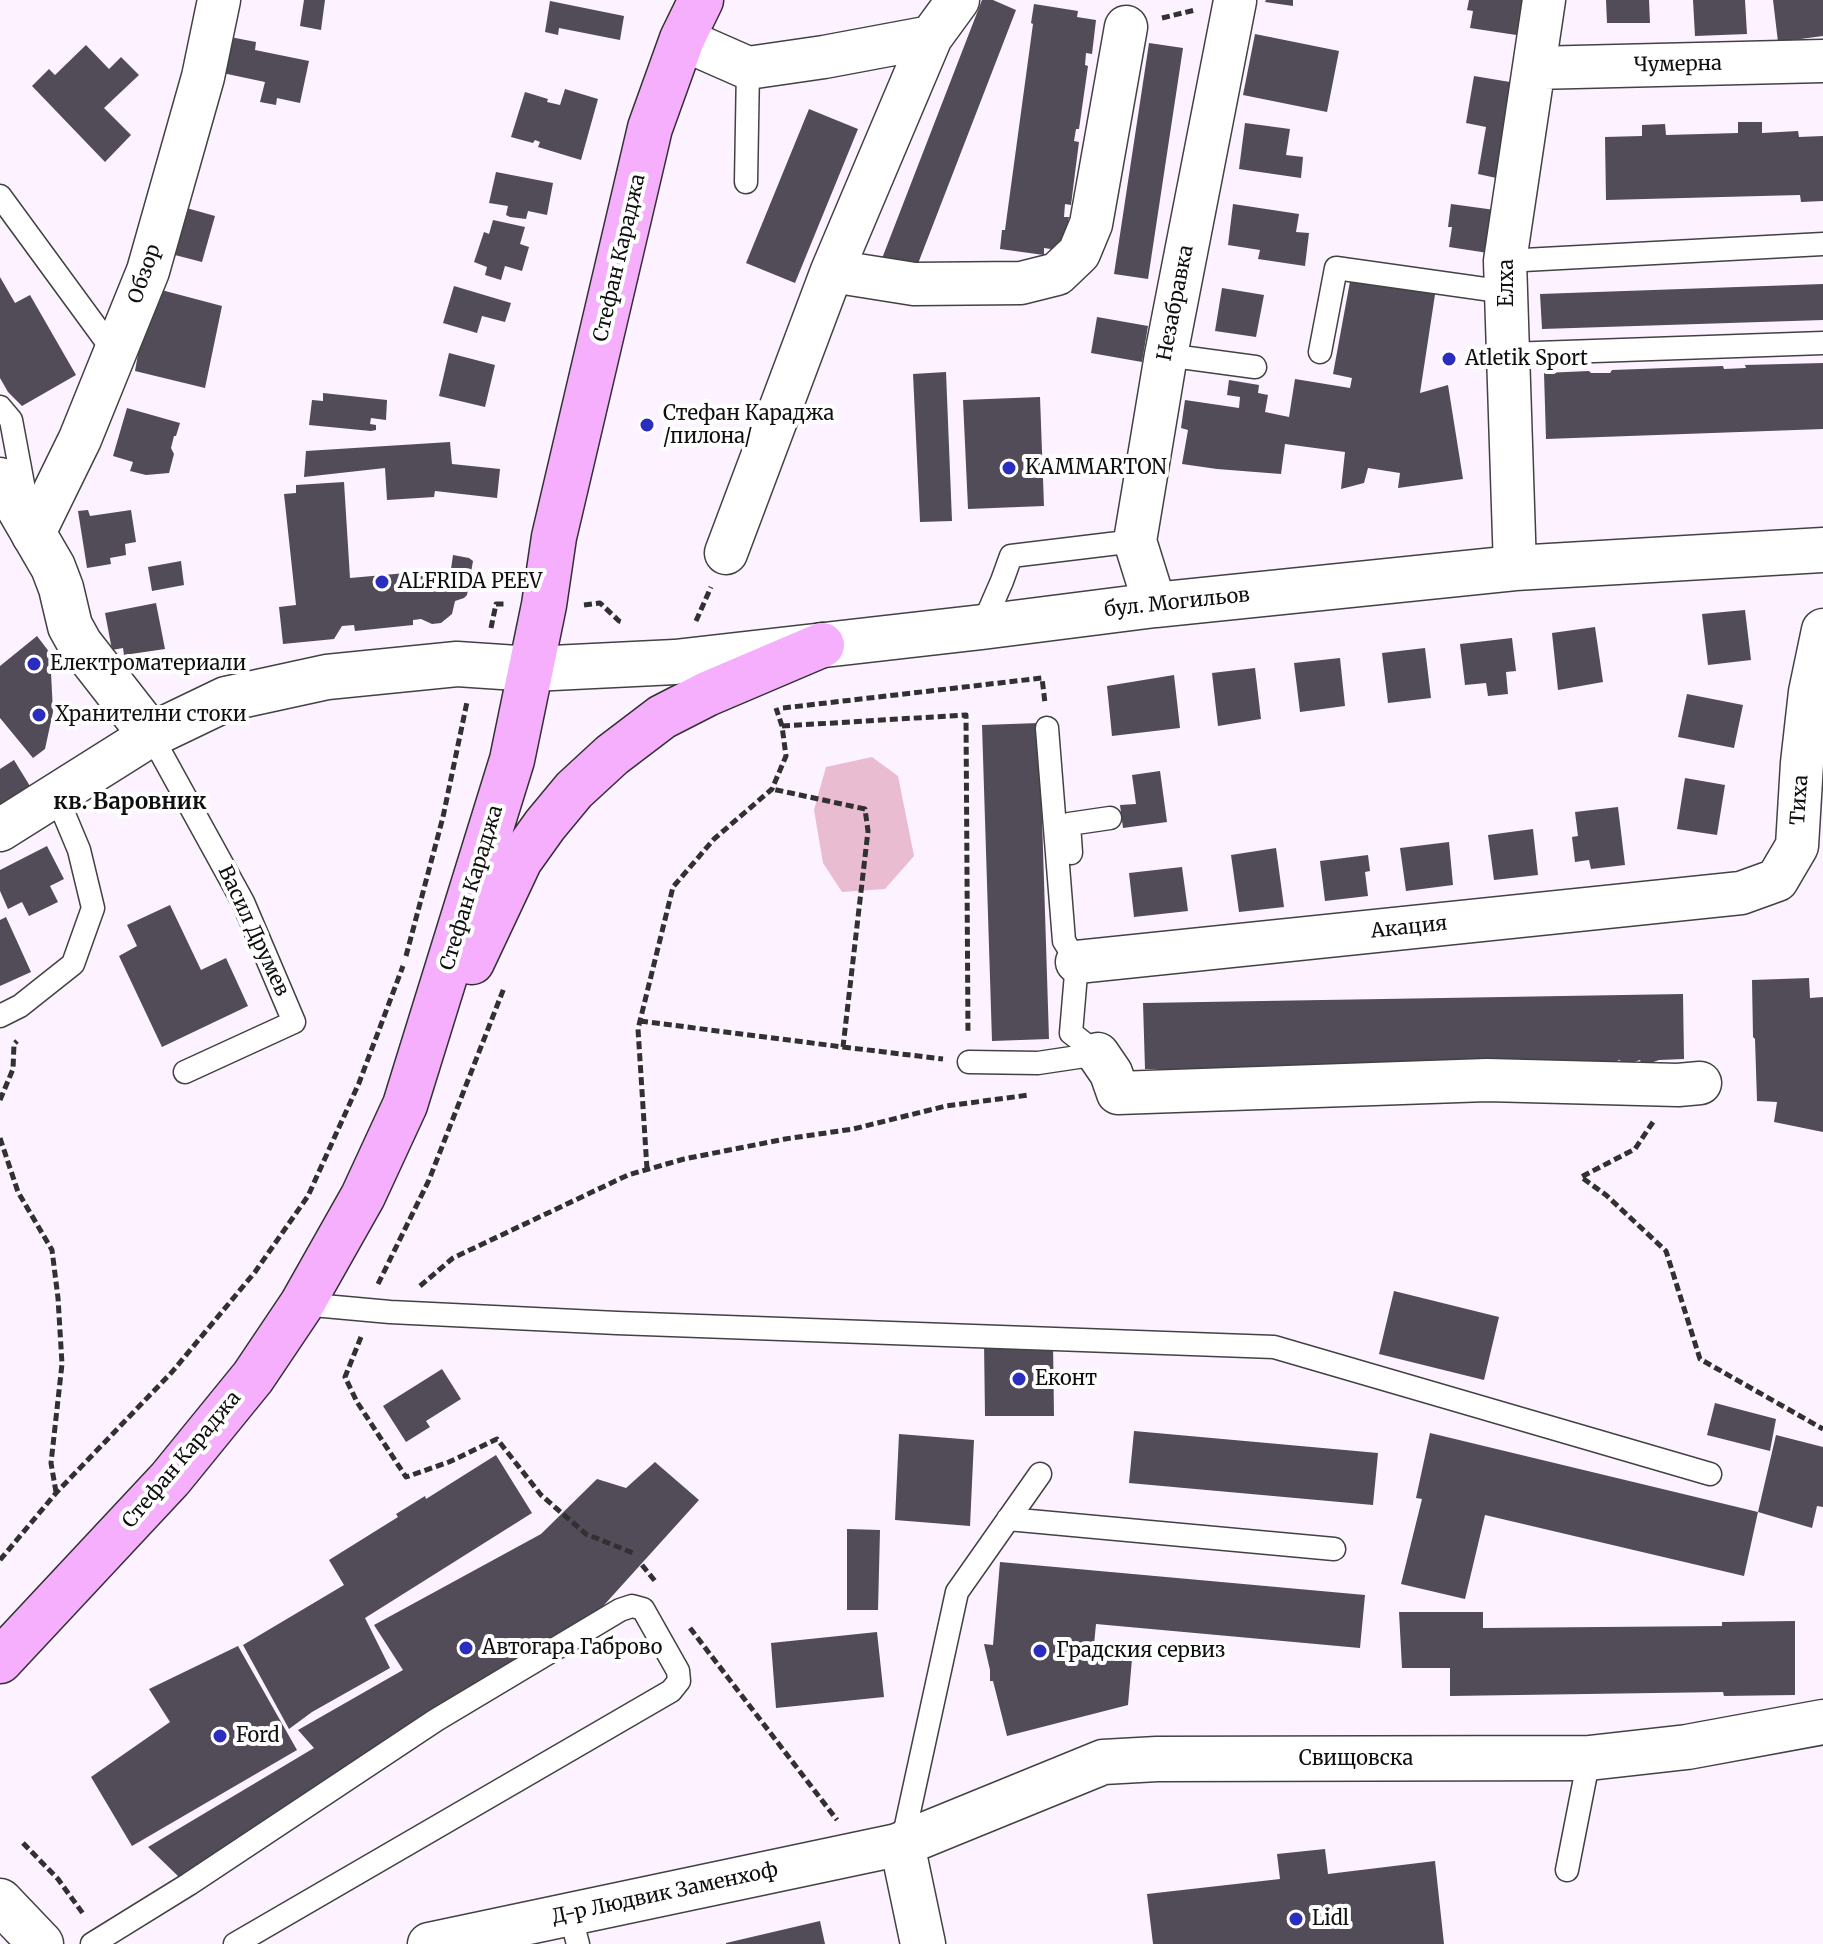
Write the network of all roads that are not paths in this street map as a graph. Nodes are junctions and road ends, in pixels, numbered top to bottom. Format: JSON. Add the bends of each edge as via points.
{"nodes":[{"id":1,"x":219,"y":0,"type":"edge"},
{"id":2,"x":701,"y":0,"type":"edge"},
{"id":3,"x":958,"y":0,"type":"edge"},
{"id":4,"x":1544,"y":0,"type":"edge"},
{"id":5,"x":1235,"y":1,"type":"edge"},
{"id":6,"x":1126,"y":27,"type":"road end"},
{"id":7,"x":931,"y":37,"type":"junction"},
{"id":8,"x":682,"y":39,"type":"junction"},
{"id":9,"x":1823,"y":61,"type":"edge"},
{"id":10,"x":748,"y":68,"type":"junction"},
{"id":11,"x":1534,"y":68,"type":"junction"},
{"id":12,"x":746,"y":182,"type":"dead end"},
{"id":13,"x":0,"y":196,"type":"edge"},
{"id":14,"x":1823,"y":244,"type":"edge"},
{"id":15,"x":832,"y":271,"type":"junction"},
{"id":16,"x":1506,"y":277,"type":"junction"},
{"id":17,"x":1823,"y":343,"type":"edge"},
{"id":18,"x":1320,"y":352,"type":"dead end"},
{"id":19,"x":115,"y":353,"type":"junction"},
{"id":20,"x":1508,"y":354,"type":"junction"},
{"id":21,"x":1166,"y":355,"type":"junction"},
{"id":22,"x":1255,"y":367,"type":"dead end"},
{"id":23,"x":0,"y":407,"type":"edge"},
{"id":24,"x":0,"y":480,"type":"edge"},
{"id":25,"x":33,"y":535,"type":"junction"},
{"id":26,"x":1135,"y":541,"type":"junction"},
{"id":27,"x":1823,"y":550,"type":"edge"},
{"id":28,"x":726,"y":553,"type":"dead end"},
{"id":29,"x":1515,"y":568,"type":"junction"},
{"id":30,"x":1155,"y":605,"type":"junction"},
{"id":31,"x":982,"y":627,"type":"junction"},
{"id":32,"x":1823,"y":630,"type":"edge"},
{"id":33,"x":822,"y":645,"type":"junction"},
{"id":34,"x":532,"y":669,"type":"junction"},
{"id":35,"x":1047,"y":728,"type":"dead end"},
{"id":36,"x":151,"y":735,"type":"junction"},
{"id":37,"x":56,"y":795,"type":"junction"},
{"id":38,"x":1110,"y":818,"type":"dead end"},
{"id":39,"x":0,"y":830,"type":"edge"},
{"id":40,"x":1741,"y":893,"type":"joint"},
{"id":41,"x":1077,"y":962,"type":"junction"},
{"id":42,"x":0,"y":1016,"type":"edge"},
{"id":43,"x":1098,"y":1054,"type":"junction"},
{"id":44,"x":969,"y":1062,"type":"road end"},
{"id":45,"x":185,"y":1072,"type":"dead end"},
{"id":46,"x":1689,"y":1084,"type":"road end"},
{"id":47,"x":405,"y":1105,"type":"junction"},
{"id":48,"x":302,"y":1304,"type":"junction"},
{"id":49,"x":1040,"y":1474,"type":"dead end"},
{"id":50,"x":1710,"y":1474,"type":"dead end"},
{"id":51,"x":1008,"y":1519,"type":"junction"},
{"id":52,"x":1334,"y":1549,"type":"dead end"},
{"id":53,"x":0,"y":1661,"type":"edge"},
{"id":54,"x":1823,"y":1722,"type":"edge"},
{"id":55,"x":1589,"y":1758,"type":"junction"},
{"id":56,"x":882,"y":1848,"type":"junction"},
{"id":57,"x":1567,"y":1870,"type":"dead end"},
{"id":58,"x":0,"y":1901,"type":"edge"},
{"id":59,"x":574,"y":1929,"type":"edge"},
{"id":60,"x":41,"y":1944,"type":"edge"},
{"id":61,"x":92,"y":1944,"type":"edge"},
{"id":62,"x":235,"y":1944,"type":"edge"},
{"id":63,"x":429,"y":1944,"type":"edge"},
{"id":64,"x":923,"y":1944,"type":"edge"}],
"edges":[{"from":1,"to":19,"type":"street","name":"Обзор","via":[[160,233]]},
{"from":2,"to":8,"type":"main road","name":"Стефан Караджа"},
{"from":3,"to":7,"type":"street"},
{"from":4,"to":11,"type":"street","name":"Елха"},
{"from":5,"to":21,"type":"street","name":"Незабравка"},
{"from":6,"to":15,"type":"street","via":[[1091,224],[1079,253],[1057,274],[1021,283],[914,284]]},
{"from":7,"to":10,"type":"street"},
{"from":7,"to":15,"type":"street"},
{"from":8,"to":10,"type":"street"},
{"from":8,"to":34,"type":"main road","name":"Стефан Караджа","via":[[650,128],[554,537]]},
{"from":9,"to":11,"type":"street","name":"Чумерна"},
{"from":10,"to":12,"type":"lane"},
{"from":11,"to":16,"type":"street","name":"Елха"},
{"from":13,"to":19,"type":"lane"},
{"from":14,"to":16,"type":"lane"},
{"from":15,"to":28,"type":"street"},
{"from":16,"to":18,"type":"lane","via":[[1336,268]]},
{"from":16,"to":20,"type":"street","name":"Елха"},
{"from":17,"to":20,"type":"lane"},
{"from":19,"to":25,"type":"street","name":"Обзор"},
{"from":20,"to":29,"type":"street","name":"Елха"},
{"from":21,"to":22,"type":"lane"},
{"from":21,"to":26,"type":"street","name":"Незабравка"},
{"from":23,"to":25,"type":"lane","via":[[11,420]]},
{"from":24,"to":25,"type":"street"},
{"from":25,"to":36,"type":"street","via":[[53,567],[80,644]]},
{"from":26,"to":30,"type":"street","name":"Незабравка"},
{"from":26,"to":31,"type":"lane","via":[[1011,556]]},
{"from":27,"to":29,"type":"street","name":"бул. Могильов"},
{"from":29,"to":30,"type":"street","name":"бул. Могильов"},
{"from":30,"to":31,"type":"street","name":"бул. Могильов"},
{"from":31,"to":33,"type":"street","name":"бул. Могильов"},
{"from":32,"to":40,"type":"street","name":"Тиха","via":[[1810,692],[1797,846],[1777,880]]},
{"from":33,"to":34,"type":"street","name":"бул. Могильов","via":[[675,662]]},
{"from":33,"to":47,"type":"main road","via":[[662,717],[574,790],[520,860]]},
{"from":34,"to":36,"type":"street","via":[[457,664],[327,677],[226,699]]},
{"from":34,"to":47,"type":"main road","name":"Стефан Караджа","via":[[512,760]]},
{"from":35,"to":41,"type":"lane","via":[[1064,941]]},
{"from":36,"to":37,"type":"street"},
{"from":36,"to":45,"type":"lane","name":"Васил Друмев","via":[[243,902],[294,1022]]},
{"from":37,"to":39,"type":"street"},
{"from":37,"to":42,"type":"lane","via":[[79,850],[93,908],[73,964]]},
{"from":38,"to":41,"type":"lane","via":[[1069,824]]},
{"from":40,"to":41,"type":"street","name":"Акация"},
{"from":41,"to":43,"type":"lane","via":[[1071,1033]]},
{"from":43,"to":44,"type":"lane","via":[[1038,1063]]},
{"from":43,"to":46,"type":"street","via":[[1118,1093],[1487,1080]]},
{"from":47,"to":48,"type":"main road","name":"Стефан Караджа","via":[[363,1196]]},
{"from":48,"to":50,"type":"lane","via":[[617,1323],[1274,1347]]},
{"from":48,"to":53,"type":"main road","name":"Стефан Караджа","via":[[253,1377],[170,1479]]},
{"from":49,"to":51,"type":"lane"},
{"from":51,"to":52,"type":"lane"},
{"from":51,"to":56,"type":"lane","via":[[957,1592]]},
{"from":54,"to":55,"type":"street","name":"Свищовска","via":[[1687,1747]]},
{"from":55,"to":56,"type":"street","name":"Свищовска","via":[[1103,1762]]},
{"from":55,"to":57,"type":"lane"},
{"from":56,"to":59,"type":"street","name":"Д-р Людвик Заменхоф"},
{"from":56,"to":64,"type":"street"},
{"from":58,"to":60,"type":"street"},
{"from":59,"to":63,"type":"street","name":"Д-р Людвик Заменхоф"},
{"from":61,"to":62,"type":"lane","via":[[436,1720],[620,1610],[643,1609],[678,1671],[679,1681],[671,1691]]}]}
